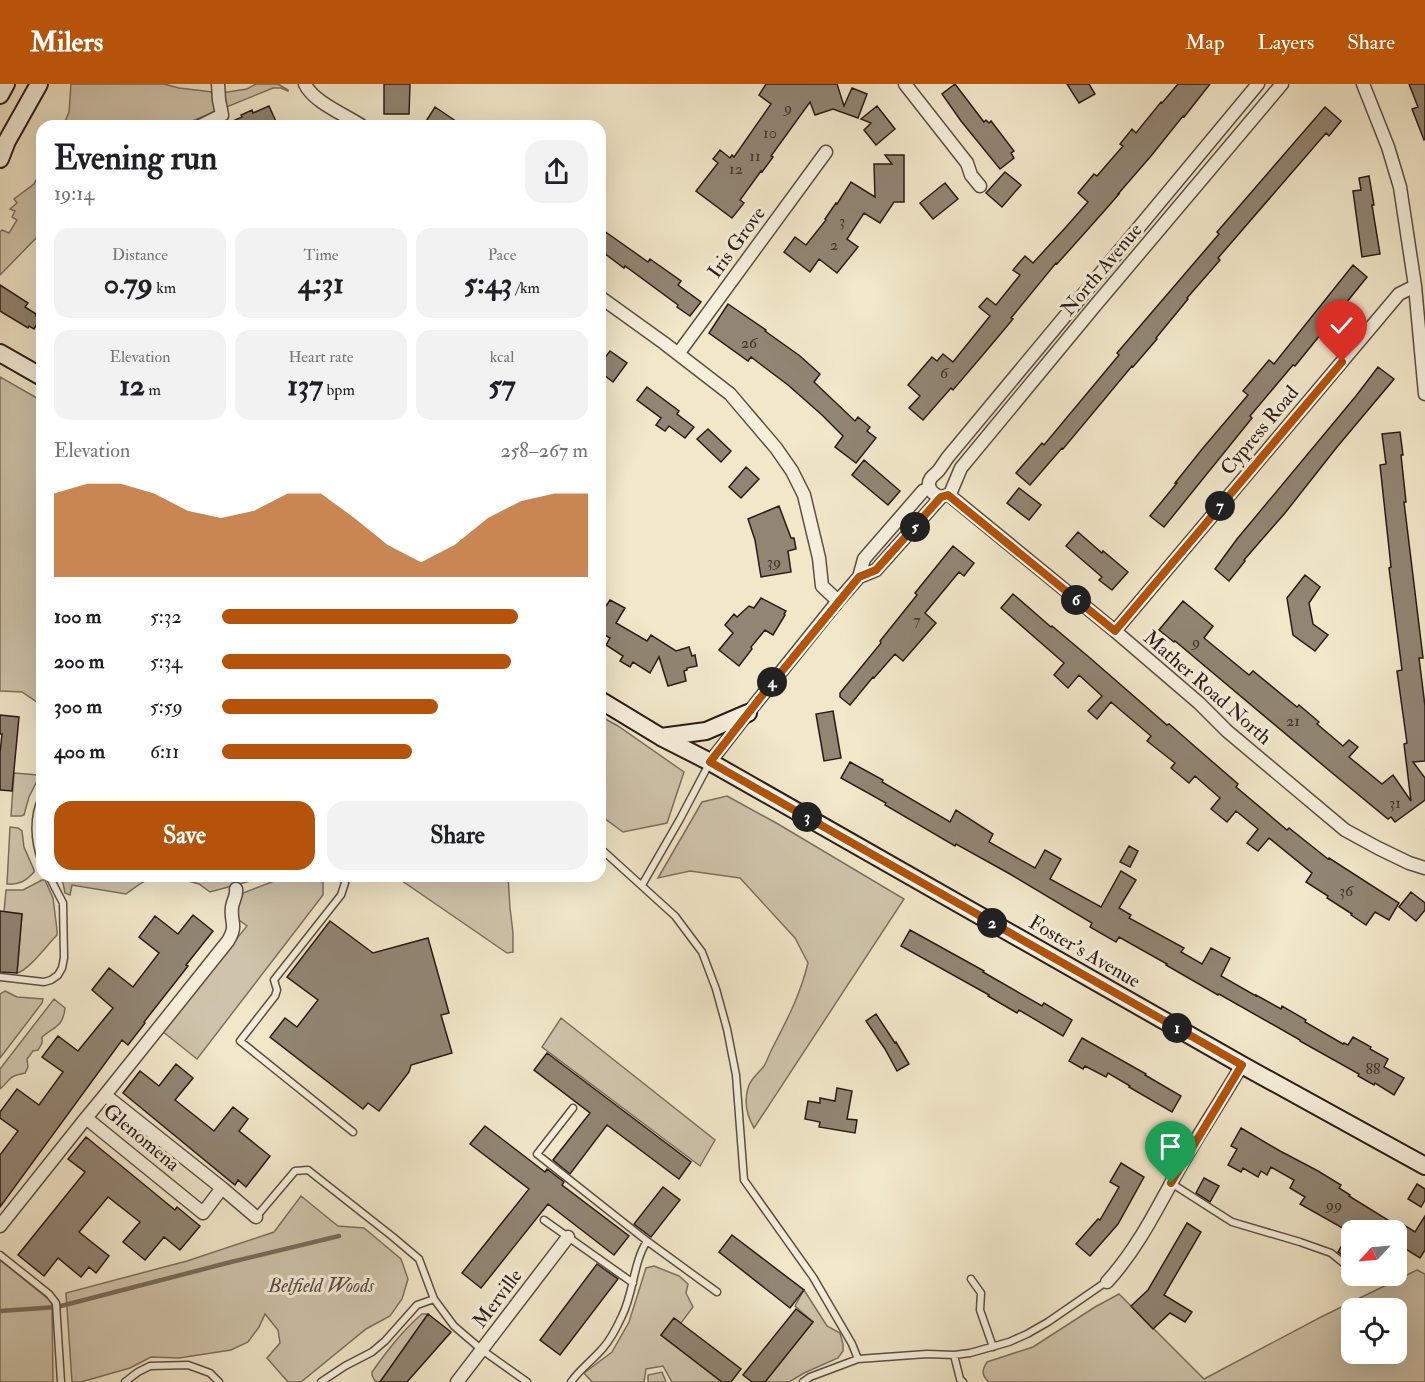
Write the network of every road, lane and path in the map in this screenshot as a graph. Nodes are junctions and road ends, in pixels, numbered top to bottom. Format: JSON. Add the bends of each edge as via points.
{"nodes":[{"id":1,"x":6,"y":84,"type":"edge"},
{"id":2,"x":39,"y":84,"type":"edge"},
{"id":3,"x":218,"y":84,"type":"edge"},
{"id":4,"x":305,"y":84,"type":"edge"},
{"id":5,"x":905,"y":84,"type":"edge"},
{"id":6,"x":1258,"y":84,"type":"edge"},
{"id":7,"x":1282,"y":84,"type":"edge"},
{"id":8,"x":1363,"y":84,"type":"edge"},
{"id":9,"x":0,"y":95,"type":"edge"},
{"id":10,"x":212,"y":120,"type":"edge"},
{"id":11,"x":350,"y":120,"type":"edge"},
{"id":12,"x":826,"y":152,"type":"dead end"},
{"id":13,"x":0,"y":159,"type":"edge"},
{"id":14,"x":980,"y":186,"type":"dead end"},
{"id":15,"x":1414,"y":286,"type":"junction"},
{"id":16,"x":606,"y":301,"type":"edge"},
{"id":17,"x":0,"y":353,"type":"edge"},
{"id":18,"x":678,"y":354,"type":"junction"},
{"id":19,"x":36,"y":374,"type":"edge"},
{"id":20,"x":1425,"y":394,"type":"edge"},
{"id":21,"x":937,"y":473,"type":"junction"},
{"id":22,"x":954,"y":483,"type":"junction"},
{"id":23,"x":930,"y":488,"type":"junction"},
{"id":24,"x":945,"y":496,"type":"junction"},
{"id":25,"x":859,"y":577,"type":"junction"},
{"id":26,"x":838,"y":601,"type":"junction"},
{"id":27,"x":1115,"y":631,"type":"junction"},
{"id":28,"x":606,"y":704,"type":"edge"},
{"id":29,"x":748,"y":713,"type":"junction"},
{"id":30,"x":661,"y":737,"type":"junction"},
{"id":31,"x":710,"y":762,"type":"junction"},
{"id":32,"x":606,"y":853,"type":"edge"},
{"id":33,"x":1425,"y":868,"type":"edge"},
{"id":34,"x":52,"y":882,"type":"edge"},
{"id":35,"x":345,"y":882,"type":"edge"},
{"id":36,"x":642,"y":885,"type":"junction"},
{"id":37,"x":236,"y":889,"type":"dead end"},
{"id":38,"x":0,"y":977,"type":"edge"},
{"id":39,"x":1242,"y":1065,"type":"junction"},
{"id":40,"x":105,"y":1095,"type":"junction"},
{"id":41,"x":573,"y":1108,"type":"dead end"},
{"id":42,"x":86,"y":1118,"type":"junction"},
{"id":43,"x":353,"y":1132,"type":"dead end"},
{"id":44,"x":1425,"y":1166,"type":"edge"},
{"id":45,"x":1171,"y":1183,"type":"junction"},
{"id":46,"x":222,"y":1188,"type":"junction"},
{"id":47,"x":256,"y":1217,"type":"joint"},
{"id":48,"x":544,"y":1220,"type":"dead end"},
{"id":49,"x":0,"y":1226,"type":"edge"},
{"id":50,"x":568,"y":1237,"type":"junction"},
{"id":51,"x":647,"y":1240,"type":"junction"},
{"id":52,"x":0,"y":1255,"type":"edge"},
{"id":53,"x":1341,"y":1261,"type":"edge"},
{"id":54,"x":971,"y":1279,"type":"dead end"},
{"id":55,"x":1107,"y":1282,"type":"joint"},
{"id":56,"x":633,"y":1283,"type":"junction"},
{"id":57,"x":717,"y":1292,"type":"dead end"},
{"id":58,"x":434,"y":1299,"type":"junction"},
{"id":59,"x":993,"y":1347,"type":"junction"},
{"id":60,"x":482,"y":1350,"type":"junction"},
{"id":61,"x":954,"y":1355,"type":"junction"},
{"id":62,"x":858,"y":1359,"type":"junction"},
{"id":63,"x":61,"y":1382,"type":"edge"},
{"id":64,"x":125,"y":1382,"type":"edge"},
{"id":65,"x":219,"y":1382,"type":"edge"},
{"id":66,"x":321,"y":1382,"type":"edge"},
{"id":67,"x":457,"y":1382,"type":"edge"},
{"id":68,"x":527,"y":1382,"type":"edge"},
{"id":69,"x":571,"y":1382,"type":"edge"},
{"id":70,"x":803,"y":1382,"type":"edge"},
{"id":71,"x":963,"y":1382,"type":"edge"}],
"edges":[{"from":1,"to":9,"type":"main road"},
{"from":2,"to":13,"type":"main road"},
{"from":3,"to":10,"type":"street","via":[[222,115]]},
{"from":4,"to":11,"type":"street","via":[[320,100]]},
{"from":5,"to":14,"type":"street","via":[[967,163]]},
{"from":6,"to":21,"type":"street","name":"North Avenue"},
{"from":7,"to":22,"type":"street","name":"North Avenue","via":[[961,468]]},
{"from":8,"to":15,"type":"street","via":[[1400,187]]},
{"from":12,"to":18,"type":"street","name":"Iris Grove"},
{"from":15,"to":20,"type":"street"},
{"from":15,"to":27,"type":"street","name":"Cypress Road","via":[[1399,294]]},
{"from":16,"to":18,"type":"street"},
{"from":17,"to":19,"type":"main road"},
{"from":18,"to":26,"type":"street","via":[[730,394],[792,471],[812,525],[822,586]]},
{"from":21,"to":22,"type":"street","via":[[948,474]]},
{"from":21,"to":23,"type":"street","name":"North Avenue","via":[[931,478]]},
{"from":22,"to":24,"type":"street","name":"North Avenue","via":[[953,490]]},
{"from":23,"to":24,"type":"street","via":[[934,495]]},
{"from":23,"to":25,"type":"street","name":"North Avenue","via":[[923,491],[864,559]]},
{"from":24,"to":25,"type":"street","name":"North Avenue","via":[[876,570]]},
{"from":24,"to":27,"type":"street","name":"Mather Road North"},
{"from":25,"to":26,"type":"street","name":"North Avenue"},
{"from":26,"to":29,"type":"street","name":"North Avenue"},
{"from":27,"to":33,"type":"street","name":"Mather Road North","via":[[1345,830]]},
{"from":28,"to":30,"type":"main road","name":"Foster's Avenue"},
{"from":29,"to":30,"type":"main road","via":[[706,731]]},
{"from":29,"to":31,"type":"street","name":"North Avenue"},
{"from":30,"to":31,"type":"main road","name":"Foster's Avenue"},
{"from":31,"to":36,"type":"lane"},
{"from":31,"to":39,"type":"main road","name":"Foster's Avenue"},
{"from":32,"to":36,"type":"lane"},
{"from":34,"to":38,"type":"lane","via":[[63,903],[62,968],[58,975],[44,982]]},
{"from":35,"to":43,"type":"lane","via":[[341,895],[274,980],[275,996],[240,1041]]},
{"from":36,"to":62,"type":"lane","via":[[675,916],[702,952],[716,989],[736,1074],[744,1180],[813,1277]]},
{"from":37,"to":40,"type":"street","via":[[233,931],[228,941]]},
{"from":39,"to":44,"type":"main road","name":"Foster's Avenue"},
{"from":39,"to":45,"type":"street"},
{"from":40,"to":42,"type":"street","name":"Glenomena"},
{"from":40,"to":46,"type":"street","name":"Glenomena"},
{"from":41,"to":51,"type":"lane","via":[[537,1154]]},
{"from":42,"to":46,"type":"street","name":"Glenomena","via":[[203,1213]]},
{"from":42,"to":49,"type":"street"},
{"from":45,"to":53,"type":"lane","via":[[1232,1222],[1331,1253]]},
{"from":45,"to":55,"type":"street","via":[[1135,1247]]},
{"from":46,"to":47,"type":"street","name":"Glenomena"},
{"from":47,"to":58,"type":"lane","via":[[295,1171],[308,1170],[419,1259]]},
{"from":48,"to":50,"type":"lane"},
{"from":50,"to":56,"type":"lane"},
{"from":50,"to":60,"type":"street","name":"Merville"},
{"from":51,"to":56,"type":"lane"},
{"from":51,"to":57,"type":"lane"},
{"from":52,"to":63,"type":"lane","via":[[56,1303]]},
{"from":54,"to":59,"type":"lane","via":[[981,1293],[980,1310]]},
{"from":55,"to":59,"type":"lane","via":[[1027,1335]]},
{"from":56,"to":69,"type":"lane","via":[[622,1317],[604,1347]]},
{"from":58,"to":60,"type":"lane","via":[[454,1326]]},
{"from":58,"to":66,"type":"lane","via":[[417,1305],[372,1352]]},
{"from":59,"to":61,"type":"lane"},
{"from":60,"to":67,"type":"street","name":"Merville"},
{"from":60,"to":68,"type":"lane"},
{"from":61,"to":62,"type":"lane"},
{"from":61,"to":71,"type":"lane"},
{"from":62,"to":70,"type":"lane"},
{"from":64,"to":65,"type":"lane","via":[[150,1366],[188,1365],[210,1373]]}]}
